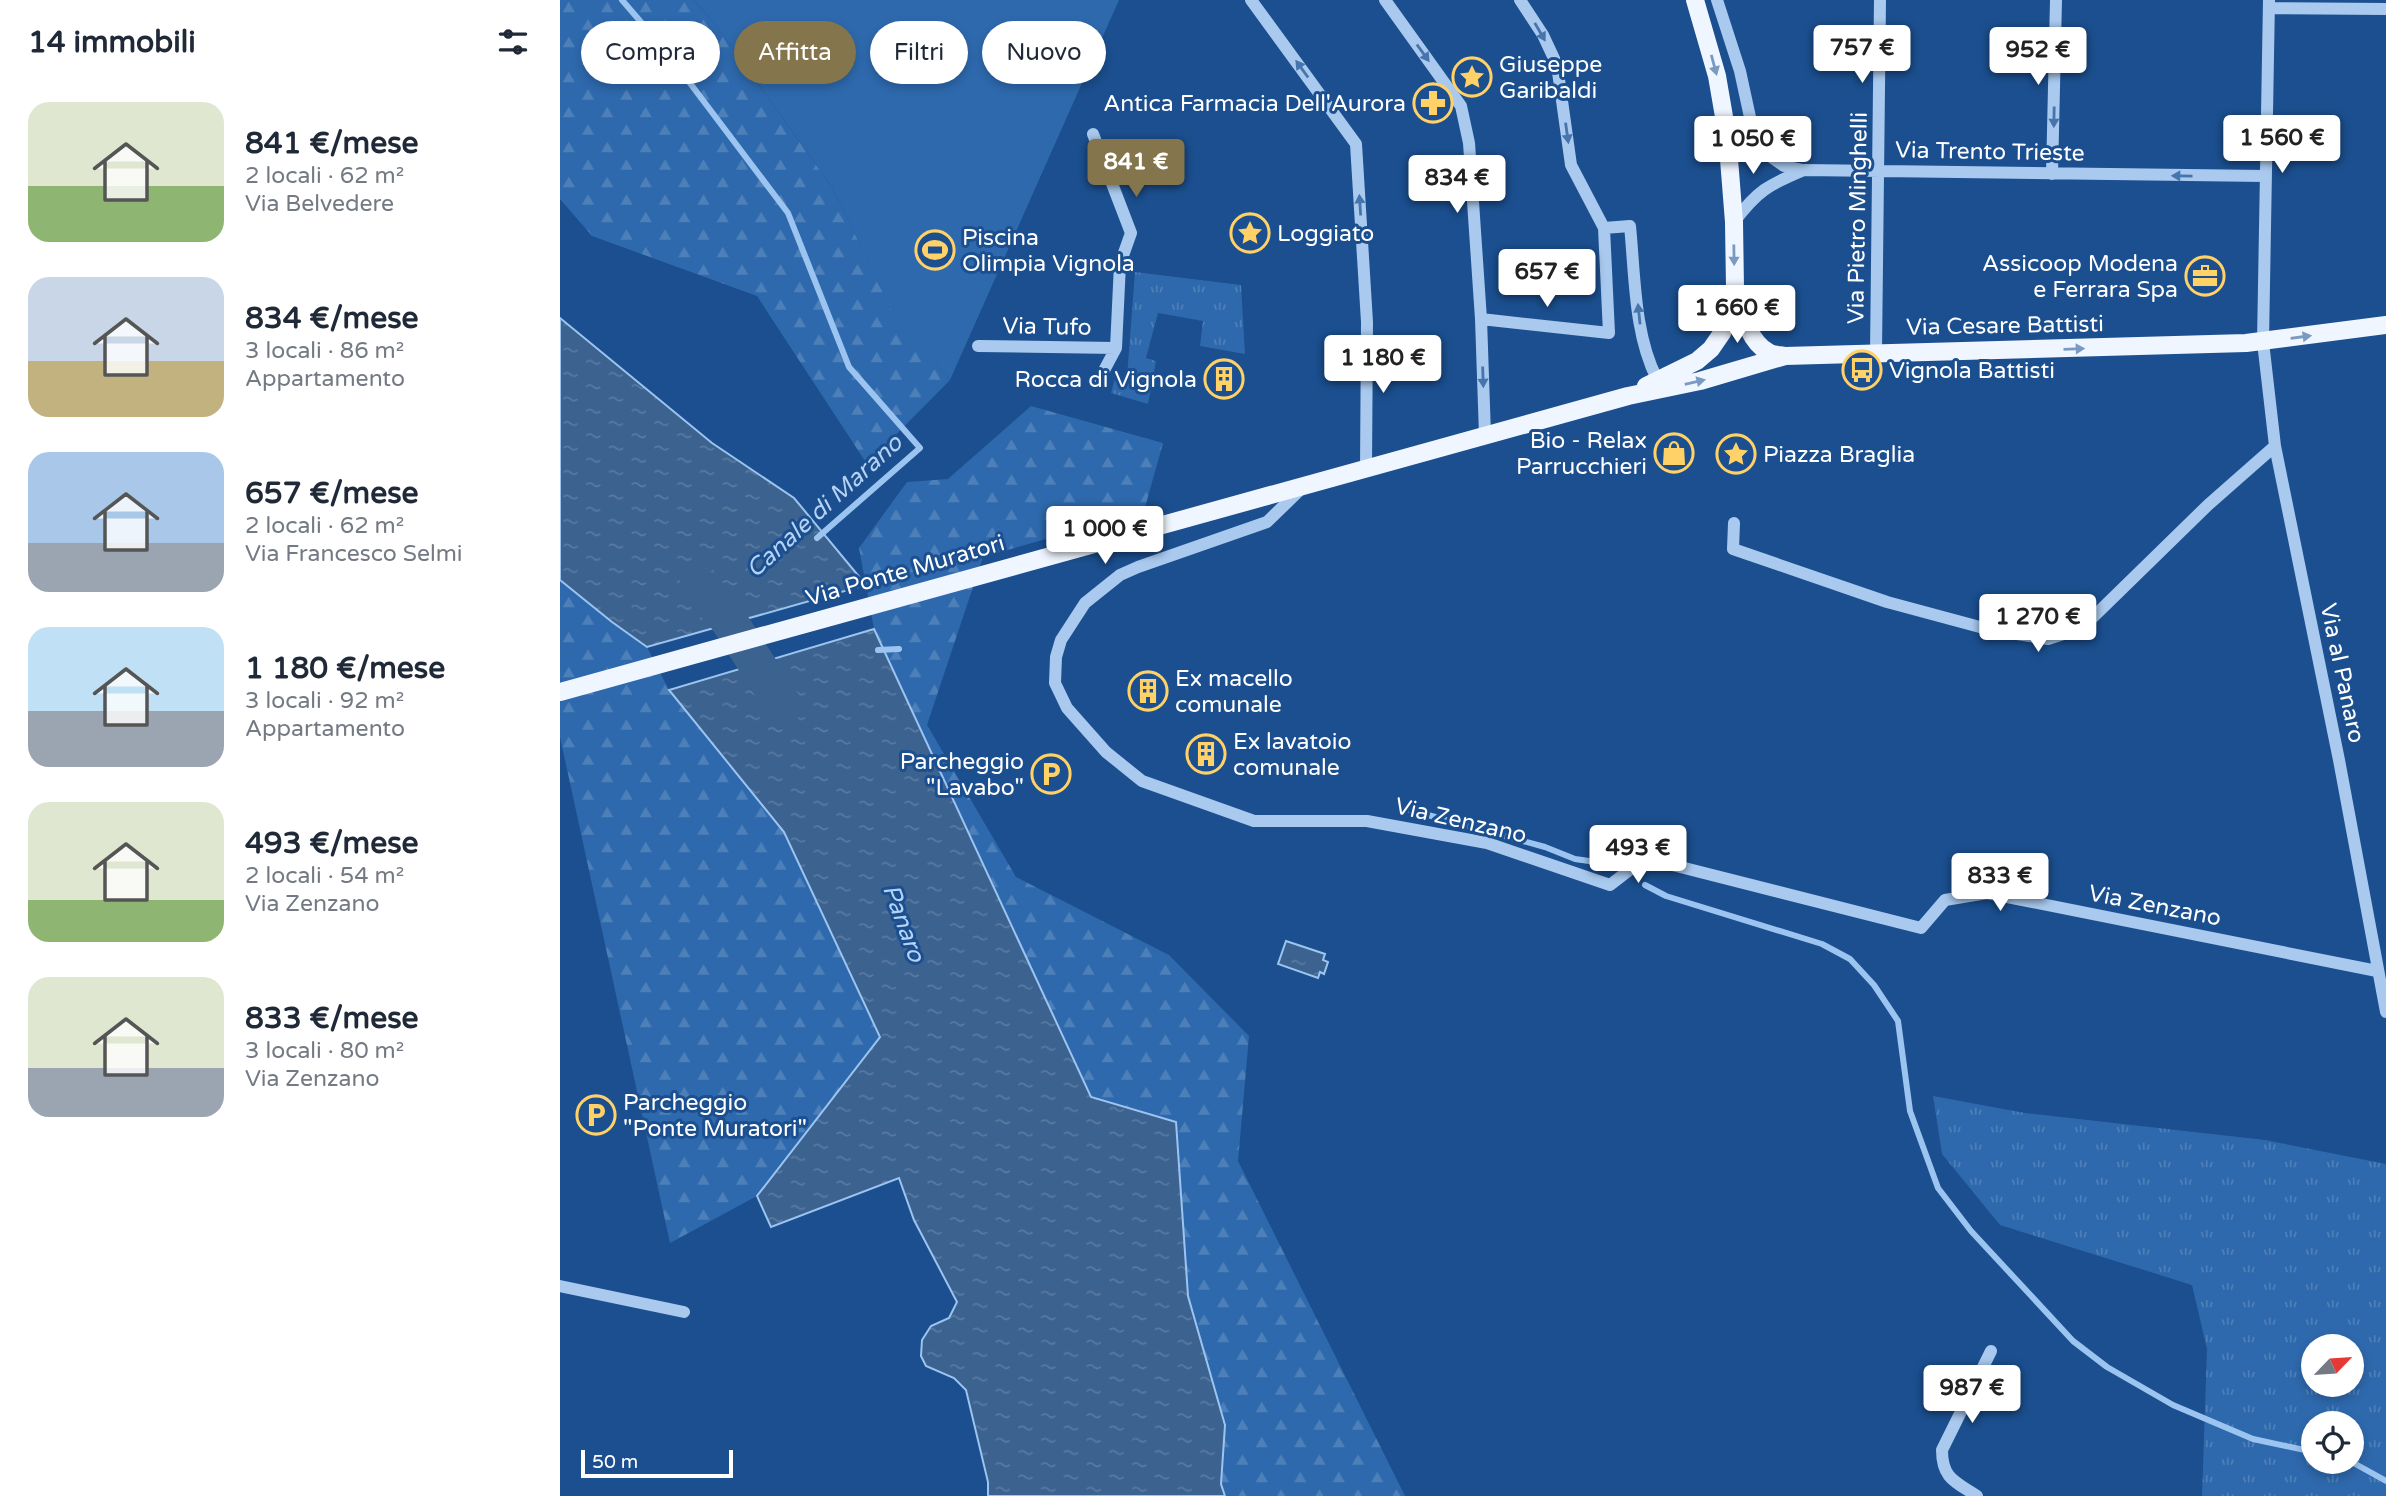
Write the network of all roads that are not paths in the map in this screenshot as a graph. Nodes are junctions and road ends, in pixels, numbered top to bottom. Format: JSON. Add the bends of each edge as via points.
{"nodes":[{"id":1,"x":1251,"y":0,"type":"edge"},
{"id":2,"x":1385,"y":0,"type":"edge"},
{"id":3,"x":1520,"y":0,"type":"edge"},
{"id":4,"x":1695,"y":0,"type":"edge"},
{"id":5,"x":1880,"y":0,"type":"edge"},
{"id":6,"x":2056,"y":0,"type":"edge"},
{"id":7,"x":1718,"y":1,"type":"edge"},
{"id":8,"x":2269,"y":4,"type":"edge"},
{"id":9,"x":2386,"y":9,"type":"edge"},
{"id":10,"x":1093,"y":134,"type":"dead end"},
{"id":11,"x":1804,"y":170,"type":"junction"},
{"id":12,"x":1878,"y":170,"type":"junction"},
{"id":13,"x":2052,"y":174,"type":"junction"},
{"id":14,"x":2265,"y":176,"type":"junction"},
{"id":15,"x":1734,"y":222,"type":"junction"},
{"id":16,"x":1604,"y":228,"type":"junction"},
{"id":17,"x":1735,"y":288,"type":"junction"},
{"id":18,"x":1481,"y":319,"type":"junction"},
{"id":19,"x":2386,"y":325,"type":"edge"},
{"id":20,"x":2263,"y":342,"type":"junction"},
{"id":21,"x":978,"y":346,"type":"dead end"},
{"id":22,"x":1116,"y":348,"type":"junction"},
{"id":23,"x":1877,"y":352,"type":"junction"},
{"id":24,"x":1785,"y":356,"type":"junction"},
{"id":25,"x":1100,"y":378,"type":"dead end"},
{"id":26,"x":1657,"y":379,"type":"junction"},
{"id":27,"x":1628,"y":396,"type":"junction"},
{"id":28,"x":1485,"y":435,"type":"junction"},
{"id":29,"x":2275,"y":446,"type":"junction"},
{"id":30,"x":1366,"y":468,"type":"junction"},
{"id":31,"x":1305,"y":485,"type":"junction"},
{"id":32,"x":1734,"y":523,"type":"dead end"},
{"id":33,"x":560,"y":692,"type":"edge"},
{"id":34,"x":2381,"y":976,"type":"edge"},
{"id":35,"x":2386,"y":1012,"type":"edge"},
{"id":36,"x":560,"y":1286,"type":"edge"},
{"id":37,"x":684,"y":1312,"type":"dead end"},
{"id":38,"x":1991,"y":1351,"type":"dead end"},
{"id":39,"x":1977,"y":1496,"type":"edge"}],
"edges":[{"from":30,"to":1,"type":"street","one_way":true,"via":[[1367,321],[1356,144]]},
{"from":2,"to":18,"type":"street","one_way":true,"via":[[1461,106],[1469,144]]},
{"from":3,"to":16,"type":"street","one_way":true,"via":[[1557,65],[1571,164]]},
{"from":4,"to":15,"type":"main road","one_way":true,"via":[[1717,76]]},
{"from":5,"to":12,"type":"street","name":"Via Pietro Minghelli"},
{"from":6,"to":13,"type":"street","one_way":true},
{"from":7,"to":11,"type":"street","via":[[1753,131],[1764,152],[1784,166]]},
{"from":8,"to":9,"type":"street"},
{"from":8,"to":14,"type":"street","name":"Via al Panaro"},
{"from":10,"to":22,"type":"street","via":[[1131,233],[1121,264]]},
{"from":11,"to":12,"type":"street","name":"Via Trento Trieste"},
{"from":11,"to":15,"type":"street","name":"Via Trento Trieste","via":[[1771,183]]},
{"from":12,"to":13,"type":"street","name":"Via Trento Trieste"},
{"from":12,"to":23,"type":"street","name":"Via Pietro Minghelli"},
{"from":14,"to":13,"type":"street","name":"Via Trento Trieste","one_way":true},
{"from":14,"to":20,"type":"street","name":"Via al Panaro"},
{"from":15,"to":17,"type":"main road","one_way":true},
{"from":16,"to":18,"type":"street","via":[[1609,333]]},
{"from":26,"to":16,"type":"street","one_way":true,"via":[[1647,359],[1641,328],[1630,226]]},
{"from":17,"to":24,"type":"main road","via":[[1746,325],[1757,341],[1768,352]]},
{"from":17,"to":26,"type":"main road","via":[[1722,333],[1710,349],[1697,361]]},
{"from":18,"to":28,"type":"street","one_way":true},
{"from":20,"to":19,"type":"main road","name":"Via Cesare Battisti","one_way":true},
{"from":23,"to":20,"type":"main road","name":"Via Cesare Battisti","one_way":true},
{"from":20,"to":29,"type":"street","name":"Via al Panaro"},
{"from":21,"to":22,"type":"street","name":"Via Tufo"},
{"from":22,"to":25,"type":"street"},
{"from":23,"to":24,"type":"main road","name":"Via Cesare Battisti"},
{"from":27,"to":24,"type":"main road","name":"Via Cesare Battisti","one_way":true},
{"from":26,"to":27,"type":"main road"},
{"from":27,"to":28,"type":"main road","name":"Via Ponte Muratori"},
{"from":28,"to":30,"type":"main road","name":"Via Ponte Muratori"},
{"from":29,"to":32,"type":"street","via":[[2082,628],[2048,639],[1991,630],[1900,605],[1733,550]]},
{"from":29,"to":34,"type":"street","name":"Via al Panaro"},
{"from":30,"to":31,"type":"main road","name":"Via Ponte Muratori"},
{"from":31,"to":33,"type":"main road","name":"Via Ponte Muratori"},
{"from":31,"to":34,"type":"street","name":"Via Zenzano","via":[[1267,522],[1120,575],[1085,603],[1061,640],[1055,683],[1066,708],[1106,752],[1142,781],[1254,821],[1367,821],[1487,843],[1610,885],[1645,858],[1921,928],[1945,900],[1987,893]]},
{"from":34,"to":35,"type":"street","name":"Via al Panaro"},
{"from":36,"to":37,"type":"street"},
{"from":38,"to":39,"type":"street","via":[[1942,1450],[1942,1466],[1949,1477]]}]}
